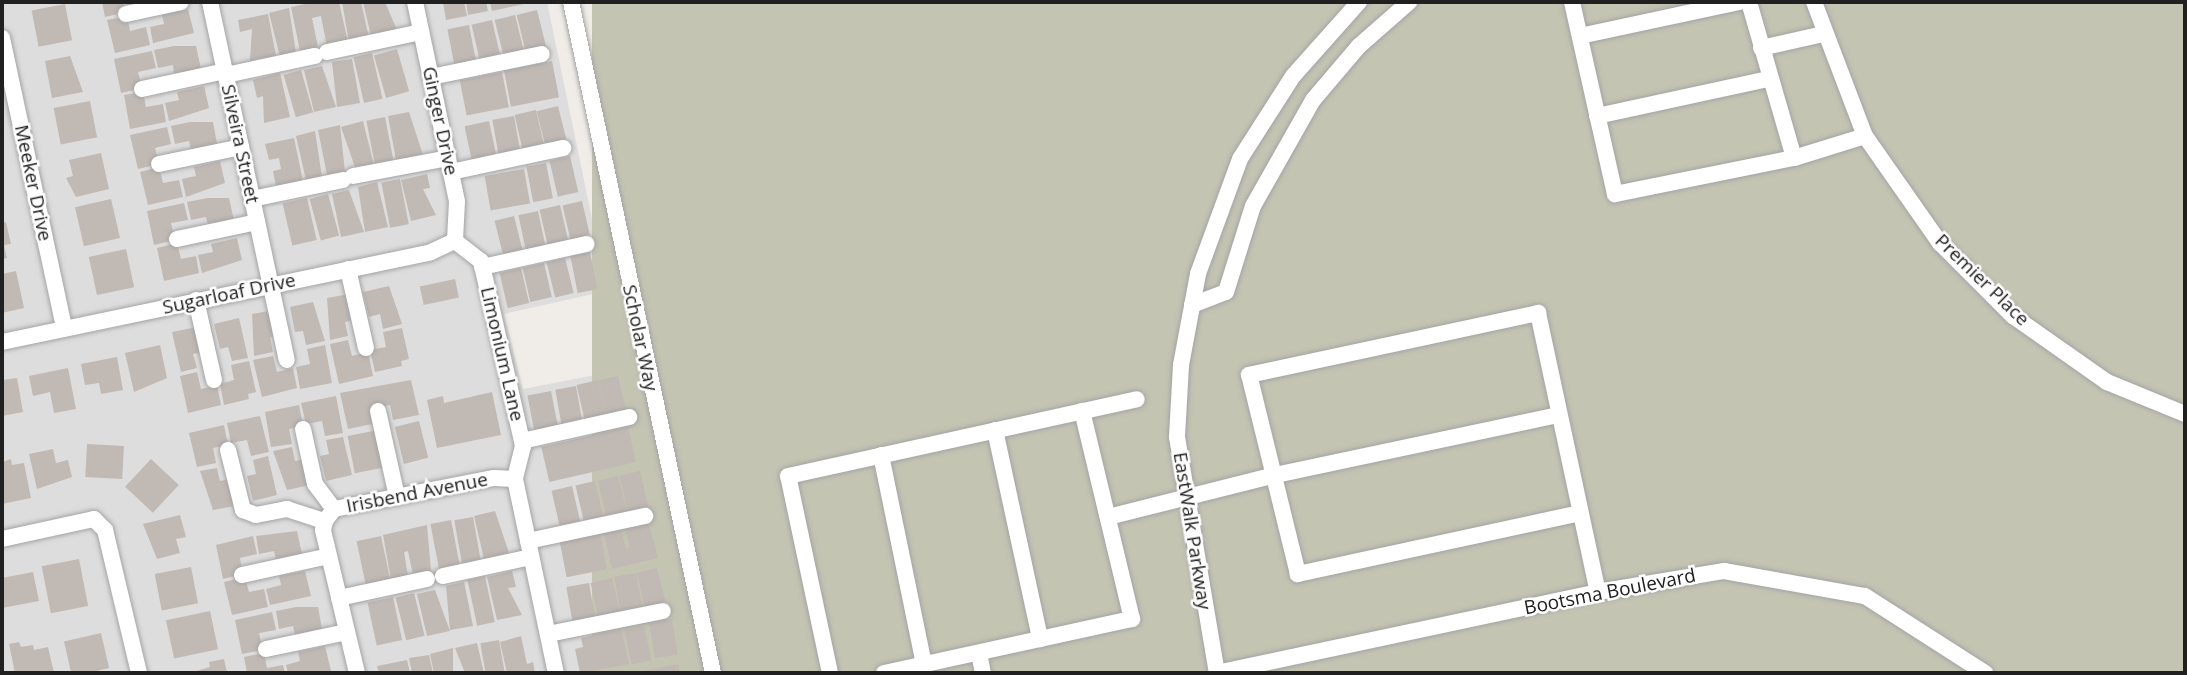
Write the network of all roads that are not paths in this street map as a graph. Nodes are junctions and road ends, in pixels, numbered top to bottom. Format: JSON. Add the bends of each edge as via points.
{"nodes":[{"id":1,"x":181,"y":2,"type":"edge"},
{"id":2,"x":210,"y":2,"type":"edge"},
{"id":3,"x":415,"y":2,"type":"edge"},
{"id":4,"x":571,"y":2,"type":"edge"},
{"id":5,"x":1359,"y":2,"type":"edge"},
{"id":6,"x":1409,"y":2,"type":"edge"},
{"id":7,"x":1572,"y":2,"type":"edge"},
{"id":8,"x":1740,"y":2,"type":"edge"},
{"id":9,"x":1749,"y":2,"type":"edge"},
{"id":10,"x":1814,"y":2,"type":"edge"},
{"id":11,"x":126,"y":14,"type":"dead end"},
{"id":12,"x":421,"y":33,"type":"junction"},
{"id":13,"x":1823,"y":34,"type":"junction"},
{"id":14,"x":1580,"y":36,"type":"junction"},
{"id":15,"x":2,"y":38,"type":"edge"},
{"id":16,"x":1760,"y":48,"type":"junction"},
{"id":17,"x":542,"y":54,"type":"dead end"},
{"id":18,"x":225,"y":73,"type":"junction"},
{"id":19,"x":431,"y":77,"type":"junction"},
{"id":20,"x":1768,"y":79,"type":"junction"},
{"id":21,"x":142,"y":89,"type":"dead end"},
{"id":22,"x":1597,"y":116,"type":"junction"},
{"id":23,"x":1865,"y":136,"type":"junction"},
{"id":24,"x":241,"y":147,"type":"junction"},
{"id":25,"x":563,"y":148,"type":"dead end"},
{"id":26,"x":1794,"y":158,"type":"junction"},
{"id":27,"x":159,"y":164,"type":"dead end"},
{"id":28,"x":450,"y":165,"type":"junction"},
{"id":29,"x":252,"y":199,"type":"junction"},
{"id":30,"x":257,"y":222,"type":"junction"},
{"id":31,"x":177,"y":239,"type":"dead end"},
{"id":32,"x":455,"y":241,"type":"junction"},
{"id":33,"x":587,"y":244,"type":"dead end"},
{"id":34,"x":482,"y":267,"type":"junction"},
{"id":35,"x":348,"y":269,"type":"junction"},
{"id":36,"x":270,"y":285,"type":"junction"},
{"id":37,"x":196,"y":300,"type":"junction"},
{"id":38,"x":1192,"y":305,"type":"junction"},
{"id":39,"x":64,"y":328,"type":"junction"},
{"id":40,"x":2,"y":342,"type":"edge"},
{"id":41,"x":366,"y":348,"type":"dead end"},
{"id":42,"x":287,"y":360,"type":"dead end"},
{"id":43,"x":214,"y":380,"type":"dead end"},
{"id":44,"x":1137,"y":399,"type":"dead end"},
{"id":45,"x":378,"y":411,"type":"dead end"},
{"id":46,"x":1083,"y":411,"type":"junction"},
{"id":47,"x":2185,"y":414,"type":"edge"},
{"id":48,"x":1559,"y":415,"type":"junction"},
{"id":49,"x":629,"y":417,"type":"dead end"},
{"id":50,"x":303,"y":429,"type":"dead end"},
{"id":51,"x":995,"y":430,"type":"junction"},
{"id":52,"x":522,"y":441,"type":"junction"},
{"id":53,"x":228,"y":450,"type":"dead end"},
{"id":54,"x":881,"y":455,"type":"junction"},
{"id":55,"x":1271,"y":475,"type":"junction"},
{"id":56,"x":515,"y":479,"type":"junction"},
{"id":57,"x":397,"y":497,"type":"junction"},
{"id":58,"x":1183,"y":497,"type":"junction"},
{"id":59,"x":1580,"y":513,"type":"junction"},
{"id":60,"x":330,"y":515,"type":"junction"},
{"id":61,"x":645,"y":516,"type":"dead end"},
{"id":62,"x":1108,"y":517,"type":"junction"},
{"id":63,"x":2,"y":539,"type":"edge"},
{"id":64,"x":530,"y":549,"type":"junction"},
{"id":65,"x":329,"y":556,"type":"junction"},
{"id":66,"x":242,"y":575,"type":"dead end"},
{"id":67,"x":1598,"y":592,"type":"junction"},
{"id":68,"x":339,"y":598,"type":"junction"},
{"id":69,"x":663,"y":611,"type":"dead end"},
{"id":70,"x":347,"y":632,"type":"junction"},
{"id":71,"x":548,"y":635,"type":"junction"},
{"id":72,"x":1040,"y":639,"type":"junction"},
{"id":73,"x":266,"y":649,"type":"dead end"},
{"id":74,"x":979,"y":653,"type":"junction"},
{"id":75,"x":924,"y":664,"type":"junction"},
{"id":76,"x":139,"y":673,"type":"edge"},
{"id":77,"x":357,"y":673,"type":"edge"},
{"id":78,"x":556,"y":673,"type":"edge"},
{"id":79,"x":713,"y":673,"type":"edge"},
{"id":80,"x":830,"y":673,"type":"edge"},
{"id":81,"x":884,"y":673,"type":"edge"},
{"id":82,"x":983,"y":673,"type":"edge"},
{"id":83,"x":1217,"y":673,"type":"edge"},
{"id":84,"x":1985,"y":673,"type":"edge"}],
"edges":[{"from":1,"to":11,"type":"street"},
{"from":2,"to":18,"type":"street","name":"Silveira Street"},
{"from":3,"to":12,"type":"street","name":"Ginger Drive"},
{"from":4,"to":79,"type":"street","name":"Scholar Way"},
{"from":5,"to":38,"type":"street","name":"EastWalk Parkway","via":[[1293,76],[1240,159],[1213,224]]},
{"from":6,"to":38,"type":"street","via":[[1359,46],[1313,100],[1253,206],[1226,292]]},
{"from":7,"to":14,"type":"street"},
{"from":8,"to":14,"type":"street"},
{"from":9,"to":16,"type":"street"},
{"from":10,"to":13,"type":"street","name":"Premier Place"},
{"from":12,"to":18,"type":"street"},
{"from":12,"to":19,"type":"street","name":"Ginger Drive"},
{"from":13,"to":16,"type":"street"},
{"from":13,"to":23,"type":"street","name":"Premier Place"},
{"from":14,"to":22,"type":"street"},
{"from":15,"to":39,"type":"street","name":"Meeker Drive"},
{"from":16,"to":20,"type":"street"},
{"from":17,"to":19,"type":"street"},
{"from":18,"to":21,"type":"street"},
{"from":18,"to":24,"type":"street","name":"Silveira Street"},
{"from":19,"to":28,"type":"street","name":"Ginger Drive"},
{"from":20,"to":22,"type":"street"},
{"from":20,"to":26,"type":"street"},
{"from":22,"to":26,"type":"street","via":[[1615,194]]},
{"from":23,"to":26,"type":"street"},
{"from":23,"to":47,"type":"street","name":"Premier Place","via":[[1940,243],[2013,316],[2107,382]]},
{"from":24,"to":27,"type":"street"},
{"from":24,"to":29,"type":"street","name":"Silveira Street"},
{"from":25,"to":28,"type":"street"},
{"from":28,"to":29,"type":"street","via":[[348,178]]},
{"from":28,"to":32,"type":"street","name":"Ginger Drive","via":[[457,201]]},
{"from":29,"to":30,"type":"street","name":"Silveira Street"},
{"from":30,"to":31,"type":"street"},
{"from":30,"to":36,"type":"street","name":"Silveira Street"},
{"from":32,"to":34,"type":"street","name":"Limonium Lane"},
{"from":32,"to":35,"type":"street","name":"Sugarloaf Drive","via":[[431,253]]},
{"from":33,"to":34,"type":"street"},
{"from":34,"to":52,"type":"street","name":"Limonium Lane"},
{"from":35,"to":36,"type":"street","name":"Sugarloaf Drive"},
{"from":35,"to":41,"type":"street"},
{"from":36,"to":37,"type":"street","name":"Sugarloaf Drive"},
{"from":36,"to":42,"type":"street","name":"Silveira Street"},
{"from":37,"to":39,"type":"street","name":"Sugarloaf Drive"},
{"from":37,"to":43,"type":"street"},
{"from":38,"to":58,"type":"street","name":"EastWalk Parkway","via":[[1177,437]]},
{"from":39,"to":40,"type":"street","name":"Sugarloaf Drive"},
{"from":44,"to":46,"type":"street"},
{"from":45,"to":57,"type":"street"},
{"from":46,"to":51,"type":"street"},
{"from":46,"to":62,"type":"street"},
{"from":48,"to":55,"type":"street"},
{"from":48,"to":55,"type":"street","via":[[1538,313],[1249,374]]},
{"from":48,"to":59,"type":"street"},
{"from":49,"to":52,"type":"street"},
{"from":50,"to":60,"type":"street","via":[[315,484]]},
{"from":51,"to":54,"type":"street"},
{"from":51,"to":72,"type":"street"},
{"from":52,"to":56,"type":"street","name":"Limonium Lane"},
{"from":53,"to":60,"type":"street","via":[[243,510],[256,515],[286,509]]},
{"from":54,"to":75,"type":"street"},
{"from":54,"to":80,"type":"street","via":[[788,476]]},
{"from":55,"to":58,"type":"street"},
{"from":55,"to":59,"type":"street","via":[[1298,574]]},
{"from":56,"to":57,"type":"street","name":"Irisbend Avenue","via":[[494,478]]},
{"from":56,"to":64,"type":"street"},
{"from":57,"to":60,"type":"street","name":"Irisbend Avenue"},
{"from":58,"to":62,"type":"street"},
{"from":58,"to":83,"type":"street","name":"EastWalk Parkway"},
{"from":59,"to":67,"type":"street"},
{"from":60,"to":65,"type":"street"},
{"from":61,"to":64,"type":"street"},
{"from":62,"to":72,"type":"street","via":[[1132,619]]},
{"from":63,"to":76,"type":"street","via":[[94,519],[105,530]]},
{"from":64,"to":68,"type":"street","via":[[435,578]]},
{"from":64,"to":71,"type":"street"},
{"from":65,"to":66,"type":"street"},
{"from":65,"to":68,"type":"street"},
{"from":67,"to":83,"type":"street","name":"Bootsma Boulevard"},
{"from":67,"to":84,"type":"street","name":"Bootsma Boulevard","via":[[1724,571],[1865,596]]},
{"from":68,"to":70,"type":"street"},
{"from":69,"to":71,"type":"street"},
{"from":70,"to":73,"type":"street"},
{"from":70,"to":77,"type":"street"},
{"from":71,"to":78,"type":"street"},
{"from":72,"to":74,"type":"street"},
{"from":74,"to":75,"type":"street"},
{"from":74,"to":82,"type":"street"},
{"from":75,"to":81,"type":"street"}]}
